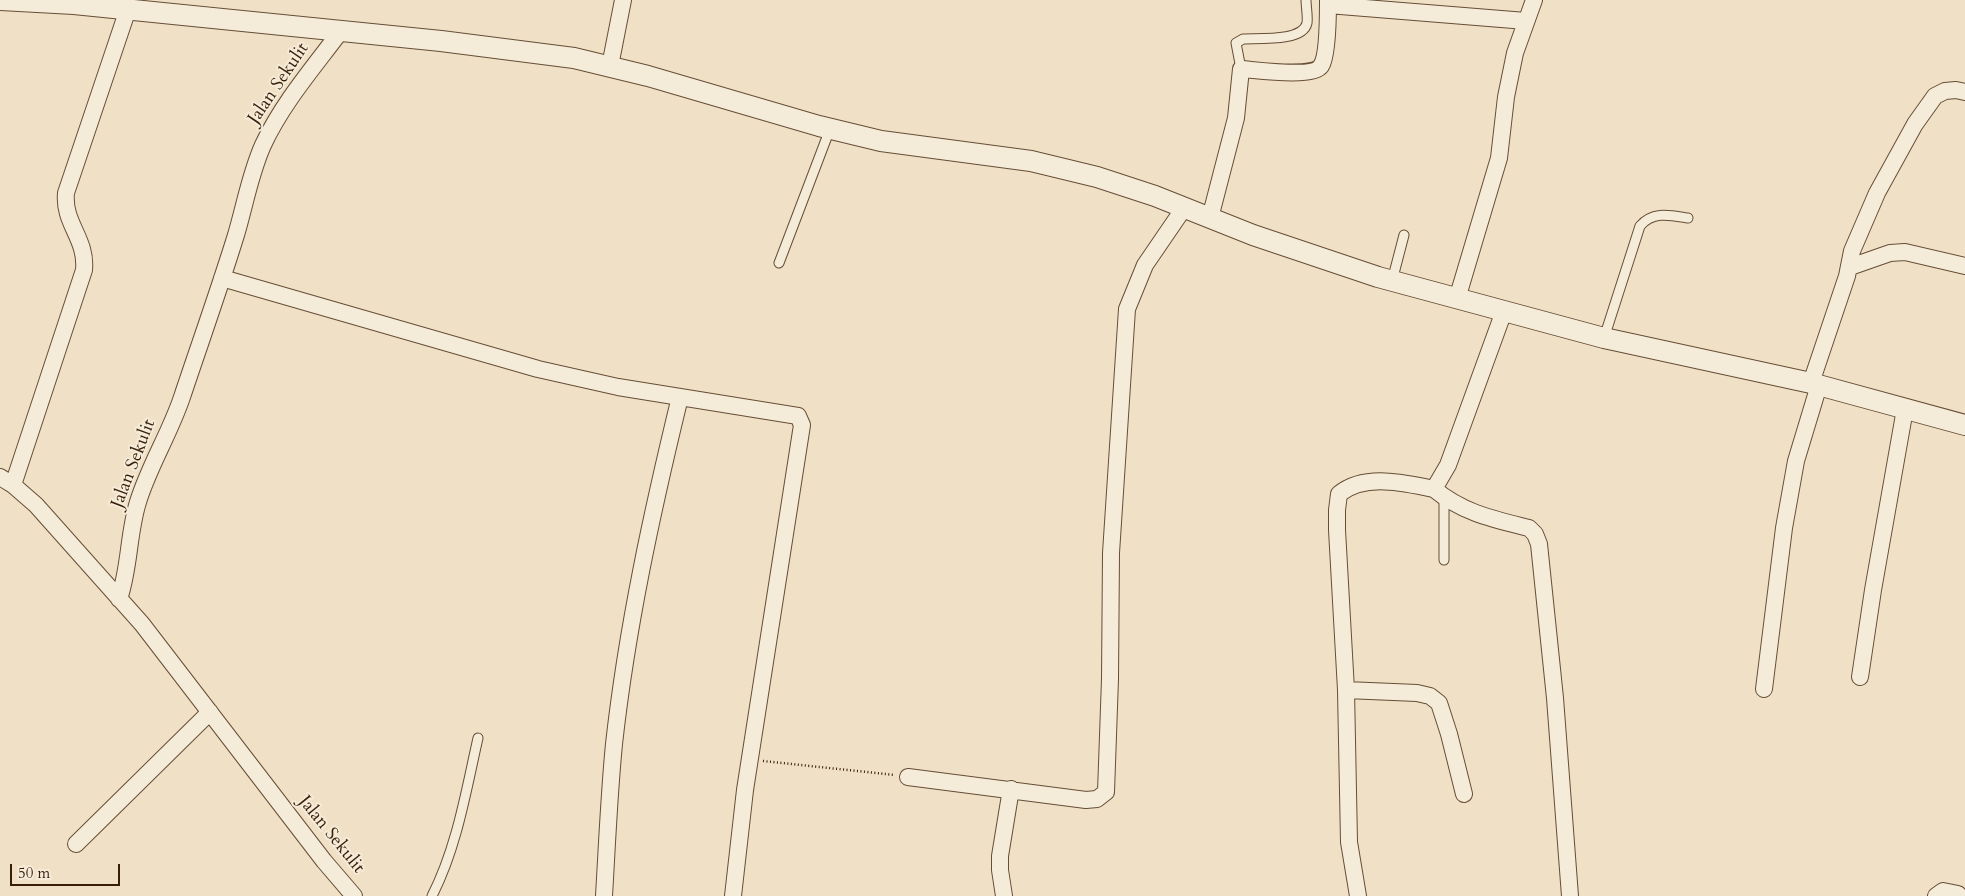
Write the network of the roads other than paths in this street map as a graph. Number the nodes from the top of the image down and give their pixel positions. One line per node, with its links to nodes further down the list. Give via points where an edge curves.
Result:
1 (0, 0): 6 (street)
2 (623, 0): 9 (street)
3 (1306, 0): 10 (lane, via 1307,24 1295,36 1243,39 1236,43)
4 (1534, 0): 7 (street)
5 (1328, 2): 7 (street); 10 (street, via 1325,54 1322,66 1317,70 1303,73)
6 (128, 9): 8 (street); 29 (street, via 66,193 68,214 83,246 84,270)
7 (1526, 21): 22 (street, via 1515,53 1498,158)
8 (340, 32): 9 (street, via 538,53); 20 (street, Jalan Sekulit, via 285,107 264,143 250,179)
9 (610, 66): 12 (street)
10 (1241, 69): 14 (street, via 1236,118)
11 (1965, 92): 19 (street, via 1945,91 1935,96 1926,108 1865,218 1852,251)
12 (830, 129): 13 (street, via 901,145 1064,168 1130,187); 17 (lane)
13 (1184, 208): 14 (street); 39 (street, via 1145,266 1127,309 1111,553 1106,792 1097,799 1086,800)
14 (1210, 218): 21 (street, via 1304,254)
15 (1688, 218): 24 (lane, via 1664,214 1646,219 1640,226)
16 (1404, 235): 21 (lane)
17 (779, 263)
18 (1965, 266): 19 (street, via 1905,252 1890,253)
19 (1850, 267): 25 (street)
20 (222, 278): 26 (street, via 529,367); 32 (street, Jalan Sekulit, via 179,404 138,501 126,580)
21 (1392, 281): 22 (street)
22 (1458, 299): 23 (street)
23 (1504, 311): 24 (street); 30 (street)
24 (1604, 338): 25 (street)
25 (1815, 384): 27 (street); 34 (street, via 1784,528)
26 (680, 397): 45 (street, via 652,510 636,595 614,745); 46 (street, via 798,416 802,425 745,790)
27 (1905, 409): 28 (street); 33 (street)
28 (1965, 425)
29 (6, 481): 32 (street, via 36,505)
30 (1439, 493): 31 (lane); 35 (street, via 1394,482 1371,481 1346,488 1339,494 1336,510); 49 (street, via 1470,512 1529,528 1539,544)
31 (1444, 560)
32 (119, 599): 36 (street, Jalan Sekulit)
33 (1860, 677)
34 (1764, 689)
35 (1346, 690): 40 (street, via 1417,693 1430,696 1439,703); 48 (street, via 1349,842)
36 (210, 712): 41 (street); 43 (street, Jalan Sekulit)
37 (478, 738): 44 (lane, via 463,809 444,873)
38 (908, 777): 39 (street)
39 (1010, 789): 47 (street, via 1000,856)
40 (1464, 794)
41 (76, 844)
42 (1958, 894): 50 (street, via 1943,891)
43 (354, 896)
44 (432, 896)
45 (604, 896)
46 (733, 896)
47 (1004, 896)
48 (1358, 896)
49 (1570, 896)
50 (1936, 896)

